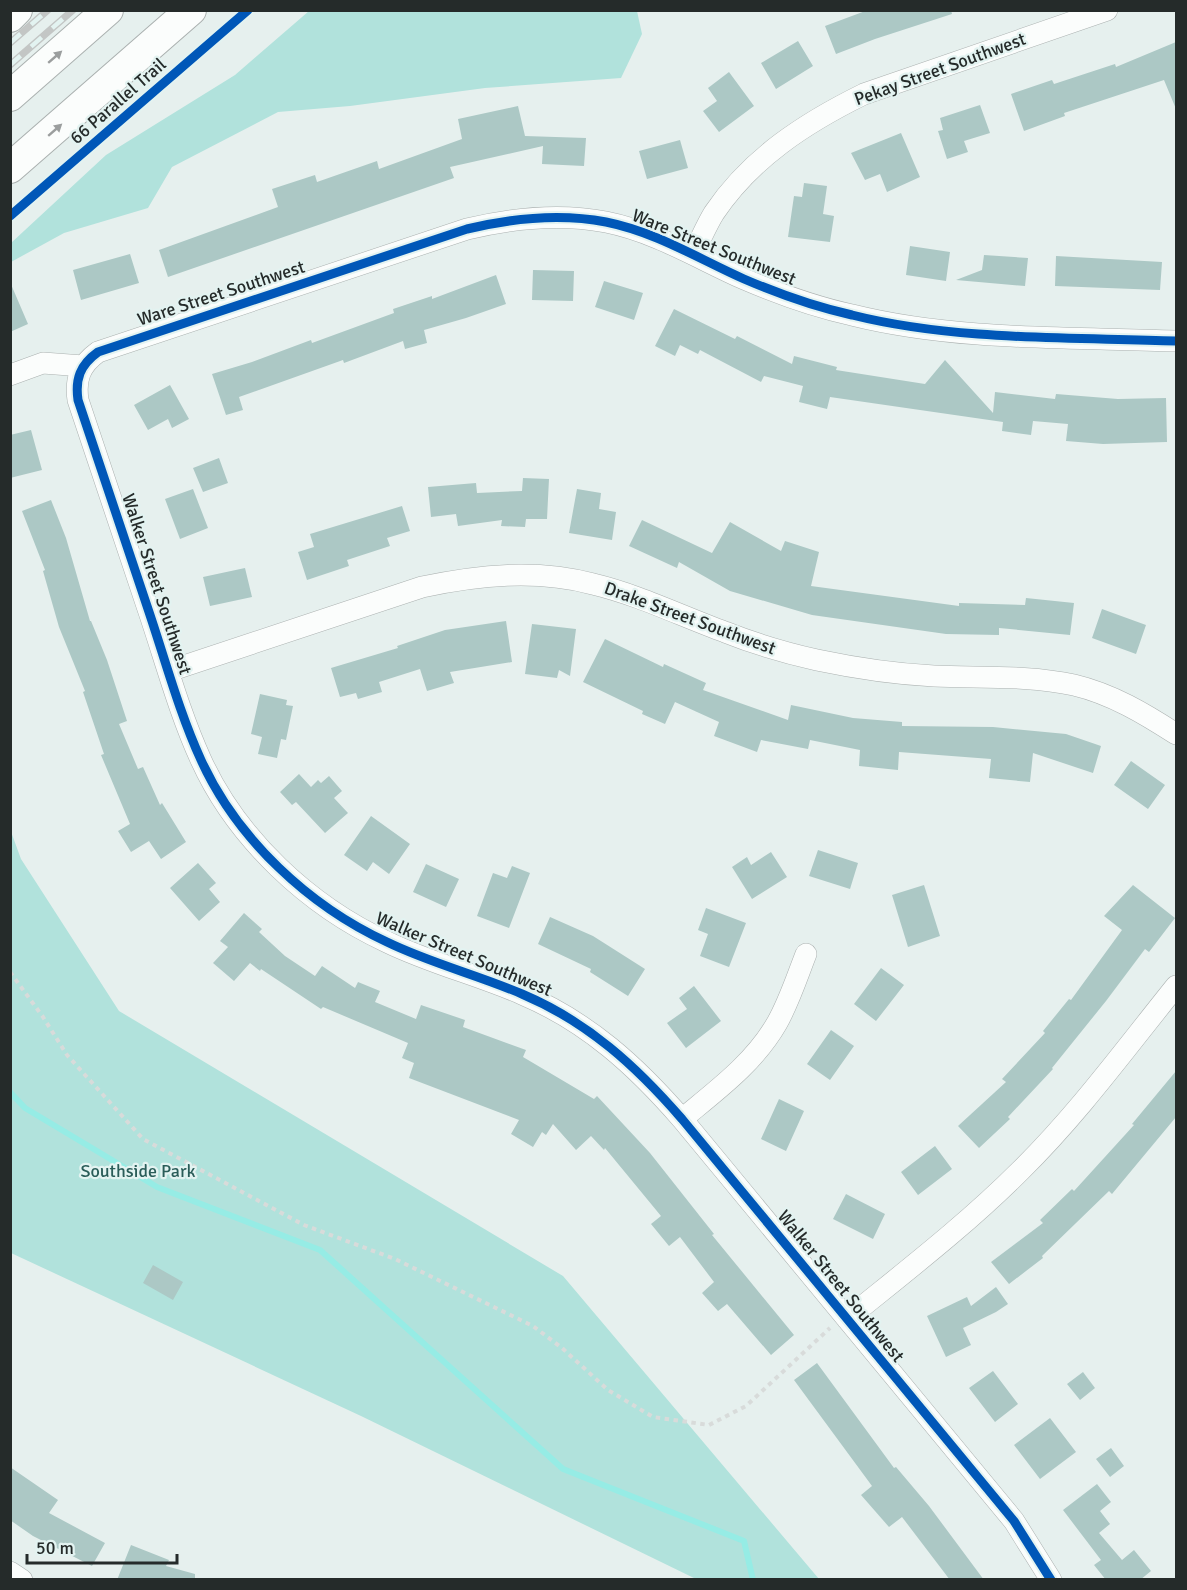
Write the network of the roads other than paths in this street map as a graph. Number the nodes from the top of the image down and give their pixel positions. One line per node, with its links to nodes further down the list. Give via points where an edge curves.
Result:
1 (18, 10): 5 (highway)
2 (108, 10): 6 (highway, one-way to 2)
3 (191, 10): 7 (highway, one-way to 3)
4 (1107, 10): 8 (street, Pekay Street Southwest, via 864,93 830,110 772,150 732,187 712,215)
5 (10, 17)
6 (10, 96)
7 (10, 168)
8 (693, 254): 9 (street, Ware Street Southwest, via 806,302 905,326 963,333); 10 (street, Ware Street Southwest, via 644,232 606,222 557,217 500,221 98,352)
9 (1176, 341)
10 (83, 366): 11 (street, via 44,363); 12 (street, Walker Street Southwest, via 76,387 78,400)
11 (10, 375)
12 (169, 671): 13 (street, Drake Street Southwest, via 422,587 507,574 547,576 591,583 634,596 727,633 818,660 930,676 1076,685 1111,697); 16 (street, Walker Street Southwest, via 202,761 224,800 277,866 311,896 388,943 520,993 573,1020 649,1081)
13 (1176, 734)
14 (807, 954): 16 (street, via 778,1022 759,1049 736,1074)
15 (1176, 986): 17 (street, via 1065,1123 1021,1170 940,1244)
16 (682, 1119): 17 (street, Walker Street Southwest)
17 (846, 1317): 20 (street, Walker Street Southwest, via 1014,1521)
18 (10, 1572): 19 (street)
19 (22, 1580)
20 (1051, 1580)

